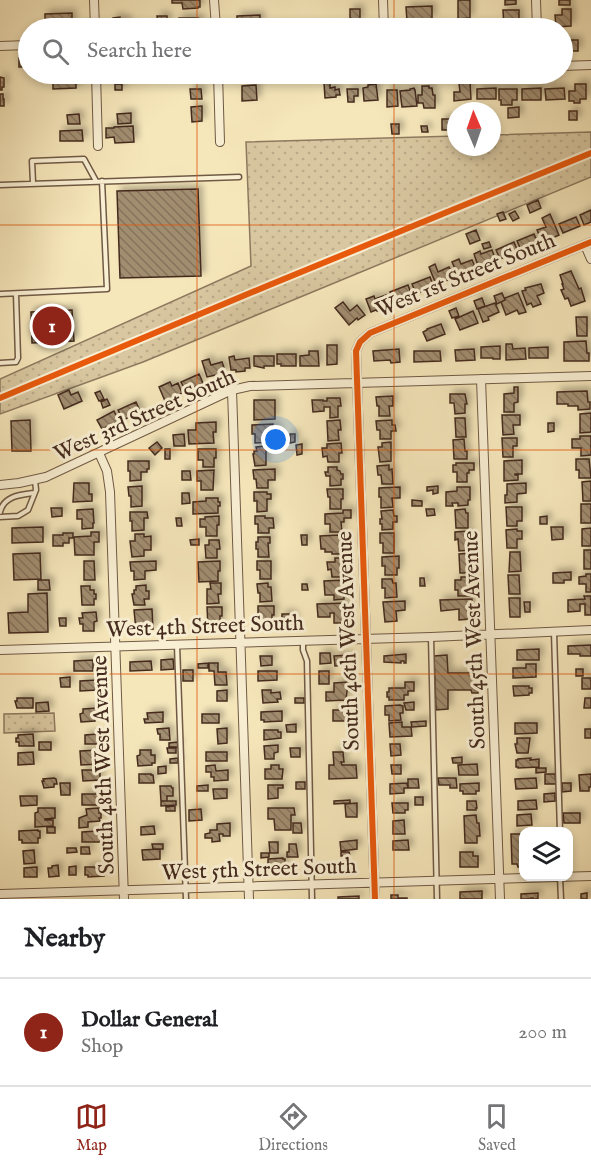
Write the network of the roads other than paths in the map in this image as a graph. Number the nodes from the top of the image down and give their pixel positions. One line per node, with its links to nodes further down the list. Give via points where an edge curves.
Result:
1 (94, 0): 5 (street)
2 (214, 0): 6 (street)
3 (383, 0): 7 (street)
4 (536, 0): 8 (street)
5 (95, 18)
6 (215, 18)
7 (384, 18)
8 (537, 18)
9 (18, 45): 10 (street)
10 (0, 46)
11 (573, 66): 12 (street)
12 (591, 66)
13 (96, 84): 16 (street)
14 (218, 84): 15 (street)
15 (220, 142)
16 (98, 146)
17 (239, 177): 19 (lane)
18 (96, 181): 19 (lane); 20 (lane); 20 (lane, via 84,159 32,161)
19 (102, 181): 25 (lane, via 107,289)
20 (33, 183): 21 (lane)
21 (0, 185)
22 (588, 244): 23 (street); 29 (street, West 1st Street South, via 370,333 356,351)
23 (591, 259)
24 (0, 294): 25 (lane)
25 (16, 294): 26 (lane, via 18,358 16,362)
26 (0, 363)
27 (591, 376): 28 (street, West 3rd Street South)
28 (481, 379): 29 (street, West 3rd Street South); 39 (street, South 45th West Avenue)
29 (357, 382): 30 (street, West 3rd Street South); 41 (street, South 46th West Avenue)
30 (232, 390): 31 (street, West 3rd Street South); 43 (street)
31 (99, 453): 32 (street, West 3rd Street South); 45 (street, South 48th West Avenue, via 110,492)
32 (35, 480): 33 (street, West 3rd Street South); 34 (lane)
33 (0, 484)
34 (35, 493): 35 (lane, via 14,496 2,505); 36 (lane, via 28,510 18,516)
35 (0, 512)
36 (0, 517)
37 (591, 630): 38 (street, West 4th Street South)
38 (554, 632): 39 (street, West 4th Street South); 47 (lane)
39 (491, 634): 40 (street, West 4th Street South); 51 (street, South 45th West Avenue)
40 (431, 637): 41 (street, West 4th Street South); 52 (lane)
41 (365, 638): 42 (street, West 4th Street South); 54 (street, South 46th West Avenue)
42 (303, 640): 43 (street, West 4th Street South); 55 (lane, via 307,661)
43 (240, 642): 44 (street, West 4th Street South); 56 (street)
44 (177, 644): 45 (street, West 4th Street South); 57 (lane)
45 (116, 646): 46 (street, West 4th Street South); 59 (street, South 48th West Avenue)
46 (0, 650)
47 (560, 827)
48 (591, 876): 49 (street, West 5th Street South)
49 (573, 877)
50 (519, 878): 51 (street, West 5th Street South)
51 (500, 879): 52 (street, West 5th Street South); 65 (street, South 45th West Avenue)
52 (437, 880): 54 (street, West 5th Street South); 64 (lane)
53 (560, 881): 66 (lane)
54 (374, 882): 55 (street, West 5th Street South); 63 (street, South 46th West Avenue)
55 (312, 885): 56 (street, West 5th Street South); 62 (lane)
56 (249, 886): 57 (street, West 5th Street South); 61 (street)
57 (186, 889): 59 (street, West 5th Street South); 60 (lane)
58 (0, 894): 59 (street, West 5th Street South)
59 (124, 895)
60 (186, 899)
61 (249, 899)
62 (312, 899)
63 (375, 899)
64 (437, 899)
65 (500, 899)
66 (561, 899)

